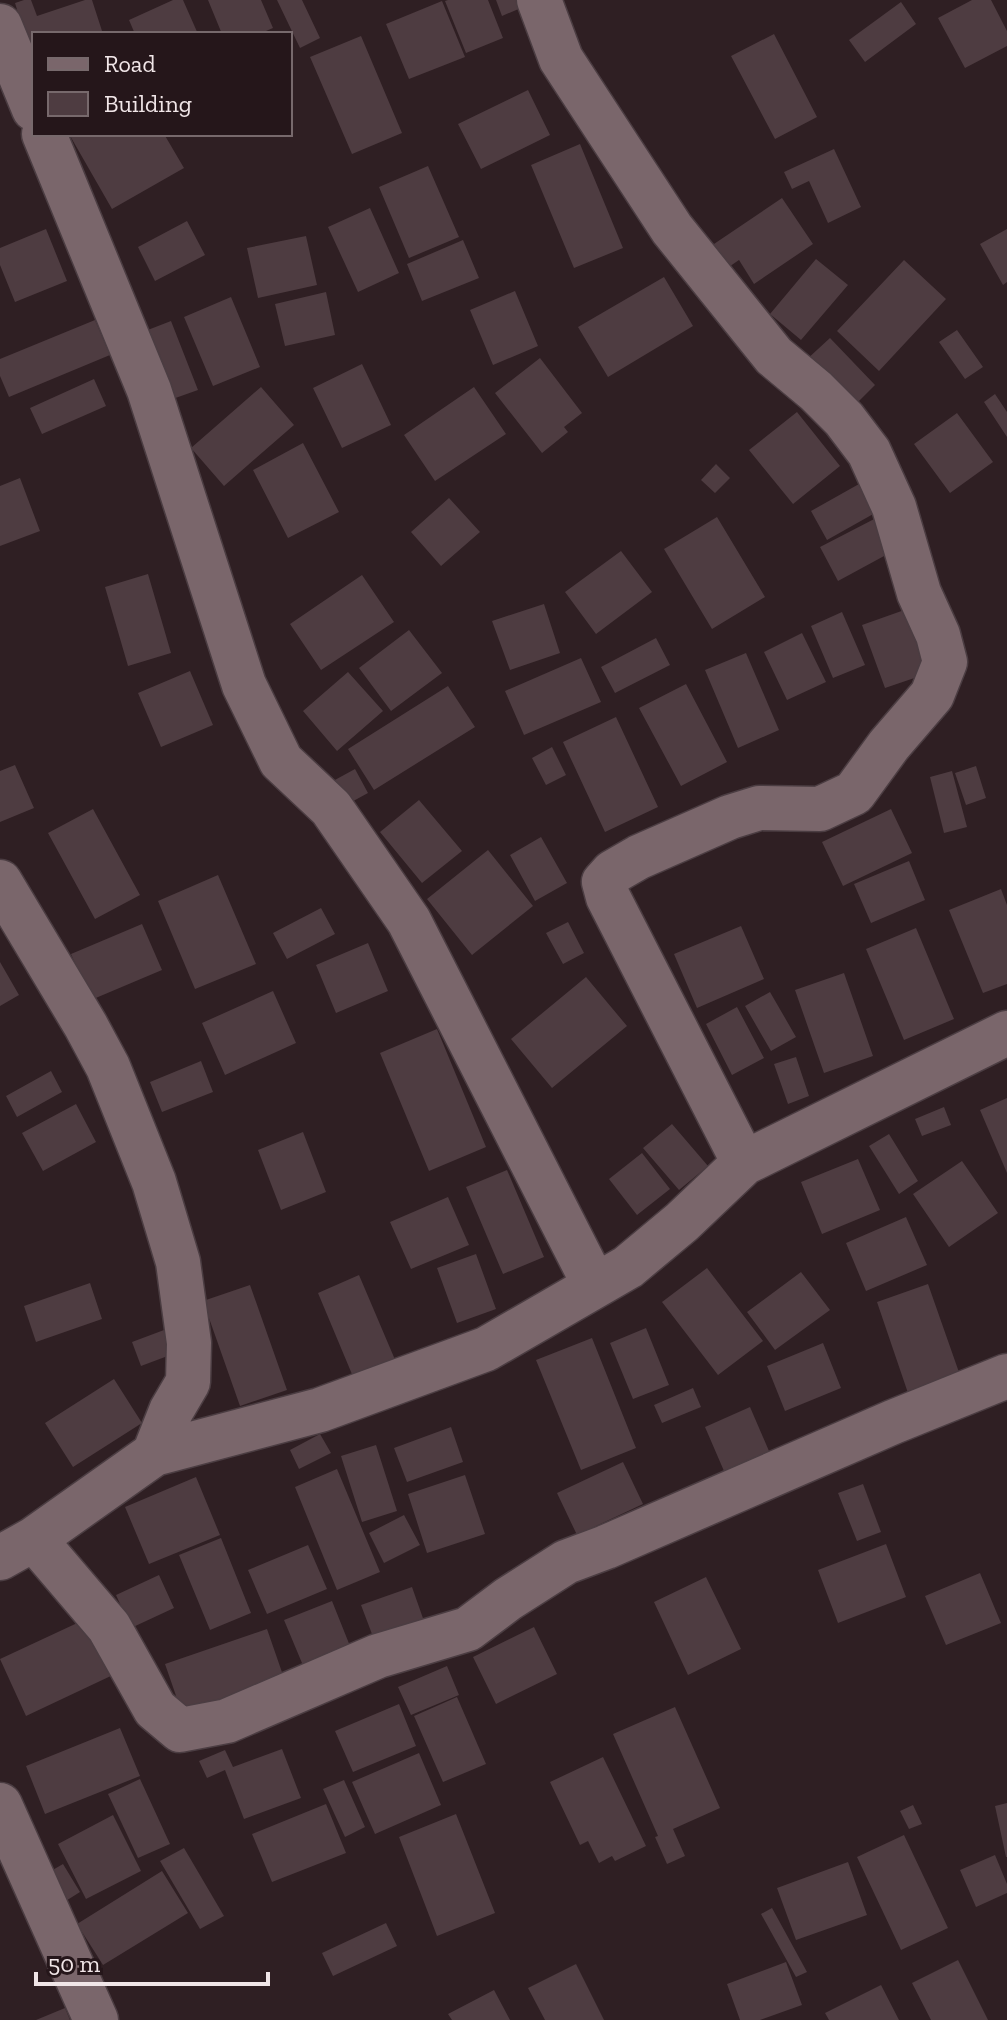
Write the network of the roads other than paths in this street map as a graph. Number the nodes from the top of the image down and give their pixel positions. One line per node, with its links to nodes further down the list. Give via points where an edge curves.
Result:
1 (539, 0): 7 (street, via 561,59 672,229 774,356 844,419 869,452 894,507 945,662 932,695 854,793 820,809 759,808 730,817 639,857 604,882)
2 (0, 26): 3 (street)
3 (32, 104)
4 (45, 136): 8 (street, via 149,390 244,685 281,761 331,808 409,921)
5 (0, 882): 10 (street, via 108,1067 154,1182 178,1262 189,1343 188,1382)
6 (1007, 1033): 7 (street)
7 (744, 1163): 8 (street, via 672,1231)
8 (595, 1286): 10 (street, via 486,1349 320,1410)
9 (1007, 1376): 11 (street, via 566,1562 468,1629 378,1656 227,1721 180,1730 155,1709 109,1627)
10 (154, 1454): 11 (street)
11 (17, 1549)
12 (0, 1805): 13 (street)
13 (96, 2020)

